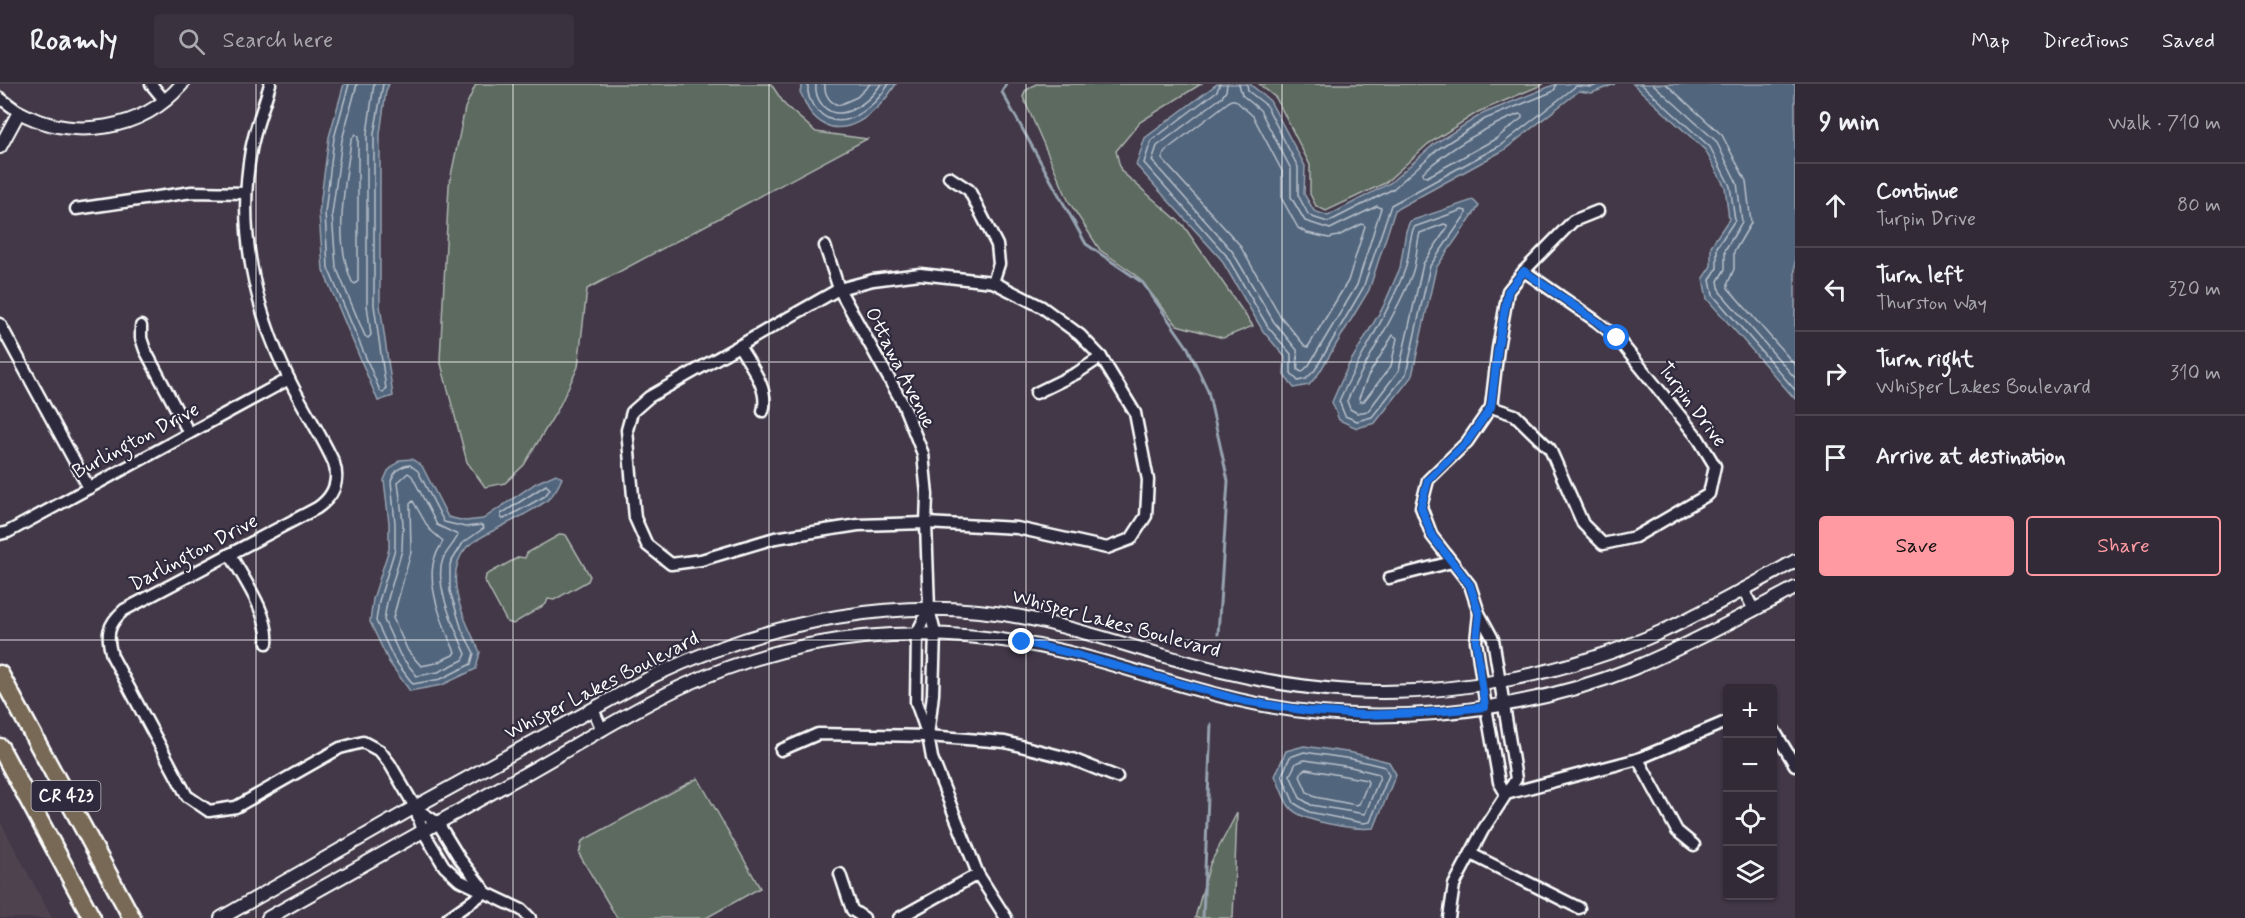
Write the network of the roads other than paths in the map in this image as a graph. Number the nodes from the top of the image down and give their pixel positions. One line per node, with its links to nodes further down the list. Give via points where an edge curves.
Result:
1 (151, 84): 5 (street)
2 (182, 84): 5 (street)
3 (270, 84): 9 (street, Darlington Drive, via 251,148)
4 (0, 98): 6 (street)
5 (165, 101): 6 (street, via 129,120 97,128 55,126)
6 (19, 112): 7 (street)
7 (0, 147)
8 (949, 177): 14 (street, via 969,190 997,245 999,264)
9 (246, 193): 10 (street, via 192,192); 20 (street, Darlington Drive, via 254,287)
10 (76, 209)
11 (1599, 212): 13 (street, via 1573,221)
12 (825, 246): 15 (street, Ottawa Avenue)
13 (1524, 271): 22 (street, via 1508,291); 22 (street, Turpin Drive, via 1617,338 1704,447 1715,466 1709,494 1635,537 1603,544 1583,525 1550,449 1515,415)
14 (993, 282): 15 (street, via 920,274); 19 (street, via 1042,307 1080,335)
15 (839, 289): 18 (street); 26 (street, Ottawa Avenue, via 903,404 923,454)
16 (0, 324): 25 (street)
17 (141, 326): 24 (street, via 145,350)
18 (739, 346): 23 (street, via 763,389); 26 (street, via 649,397 632,412 627,430 635,518 647,545 671,564 701,560 787,536 858,525)
19 (1101, 357): 21 (street); 26 (street, via 1135,413 1148,480 1146,516 1131,539 1107,548 1017,528)
20 (289, 380): 24 (street, Burlington Drive); 28 (street, Darlington Drive, via 334,463 335,486 317,508)
21 (1036, 393)
22 (1491, 407): 30 (street, via 1467,442 1428,480 1421,507 1432,536)
23 (763, 411)
24 (189, 433): 25 (street, Burlington Drive)
25 (88, 488): 27 (street, Burlington Drive)
26 (926, 523): 34 (street, Ottawa Avenue)
27 (0, 534)
28 (230, 554): 39 (street, via 264,621); 56 (street, Darlington Drive, via 124,610 113,620 107,638 112,656 188,796 208,812 236,807 340,748 363,742 380,750)
29 (1795, 561): 33 (street, Whisper Lakes Boulevard)
30 (1452, 562): 31 (street); 36 (street, via 1470,585)
31 (1389, 578)
32 (1795, 588): 35 (street, Whisper Lakes Boulevard)
33 (1743, 589): 35 (street); 41 (street, Whisper Lakes Boulevard, via 1664,631 1614,651)
34 (929, 609): 37 (street, Ottawa Avenue); 38 (street, Ottawa Avenue); 42 (street, Whisper Lakes Boulevard, via 1030,619 1221,671 1284,683 1350,691); 45 (street, Whisper Lakes Boulevard, via 861,613 734,642 655,675)
35 (1754, 610): 43 (street, Whisper Lakes Boulevard, via 1631,669)
36 (1479, 614): 41 (street, via 1493,639); 42 (street, via 1476,641)
37 (917, 633): 38 (street, Whisper Lakes Boulevard); 47 (street, Whisper Lakes Boulevard, via 828,641 754,658 678,688); 49 (street, Ottawa Avenue, via 916,702)
38 (935, 633): 44 (street, Whisper Lakes Boulevard, via 1022,642 1244,701 1308,711 1364,715); 49 (street, Ottawa Avenue)
39 (267, 643)
40 (0, 674): 66 (highway, CR 423)
41 (1501, 680): 42 (street, Whisper Lakes Boulevard); 43 (street)
42 (1482, 683): 44 (street)
43 (1504, 704): 44 (street, Whisper Lakes Boulevard); 55 (street, via 1516,779)
44 (1485, 707): 55 (street, via 1499,782)
45 (593, 709): 47 (street); 56 (street, Whisper Lakes Boulevard)
46 (1723, 723): 52 (street)
47 (602, 730): 57 (street, Whisper Lakes Boulevard)
48 (1777, 734): 53 (street)
49 (928, 736): 51 (street, via 818,734); 54 (street, via 1005,742 1072,759); 61 (street, Ottawa Avenue, via 932,758)
50 (0, 747): 65 (highway, CR 423)
51 (781, 750)
52 (1638, 759): 55 (street); 59 (street, via 1677,831)
53 (1795, 765)
54 (1117, 777)
55 (1506, 794): 60 (street)
56 (415, 807): 57 (street); 58 (street); 67 (street, Whisper Lakes Boulevard)
57 (438, 823): 58 (street, Whisper Lakes Boulevard); 63 (street)
58 (423, 831): 63 (street, via 444,866 459,880); 68 (street, Whisper Lakes Boulevard)
59 (1694, 845)
60 (1471, 854): 64 (street); 74 (street, via 1454,885)
61 (978, 873): 72 (street); 73 (street, Ottawa Avenue)
62 (840, 874): 71 (street, via 852,910)
63 (486, 892): 69 (street); 70 (street)
64 (1579, 908)
65 (92, 918)
66 (132, 918)
67 (221, 918)
68 (268, 918)
69 (448, 918)
70 (530, 918)
71 (864, 918)
72 (898, 918)
73 (1006, 918)
74 (1449, 918)

